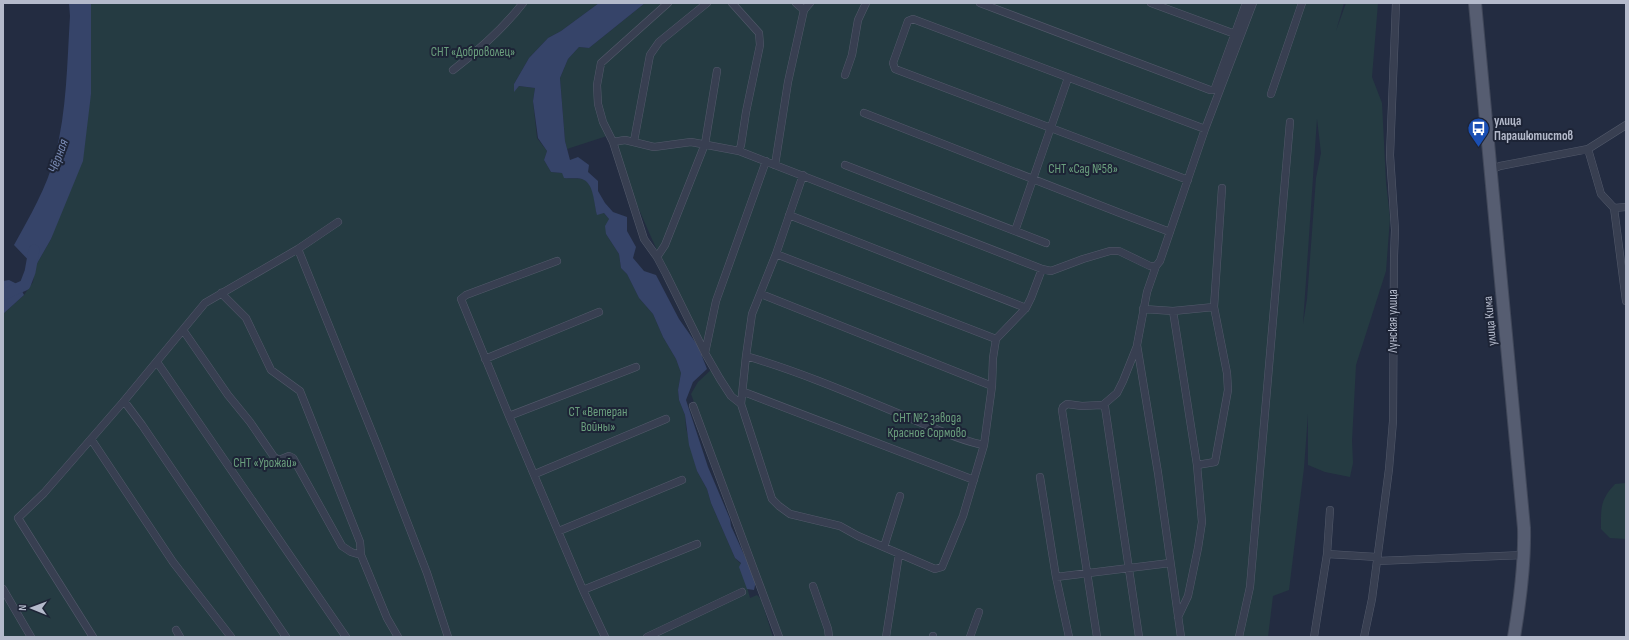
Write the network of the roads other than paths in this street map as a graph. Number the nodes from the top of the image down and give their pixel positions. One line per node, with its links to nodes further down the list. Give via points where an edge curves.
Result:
1 (523, 3): 17 (street, via 483,47)
2 (668, 3): 28 (street, via 601,63 597,84 598,104)
3 (707, 3): 27 (street, via 659,42 650,55)
4 (732, 3): 31 (street, via 758,33 760,45)
5 (796, 3): 15 (street)
6 (810, 3): 15 (street)
7 (866, 3): 19 (street, via 858,20 852,55)
8 (980, 3): 16 (street, via 1210,90 1215,88)
9 (1151, 3): 16 (street)
10 (1246, 3): 16 (street)
11 (1253, 3): 26 (street)
12 (1302, 3): 21 (street)
13 (1396, 3): 93 (street, Лунская улица, via 1390,155 1395,230 1393,421)
14 (1475, 3): 35 (main road, улица Кима)
15 (804, 10): 33 (street, via 788,82)
16 (1234, 34)
17 (453, 70)
18 (717, 72): 29 (street)
19 (844, 74)
20 (1068, 78): 25 (street); 25 (street, via 913,19 908,21 893,63 895,69); 26 (street)
21 (1271, 94)
22 (864, 113): 37 (street)
23 (1290, 122): 123 (street, via 1250,587)
24 (1626, 125): 30 (street)
25 (1050, 128): 37 (street); 38 (street)
26 (1205, 129): 38 (street)
27 (634, 141): 28 (street); 29 (street, via 654,147 691,142)
28 (613, 142): 49 (street, via 644,239)
29 (705, 144): 31 (street); 49 (street, via 665,245)
30 (1588, 149): 35 (street); 41 (street, via 1601,194)
31 (739, 151): 32 (street)
32 (766, 160): 33 (street); 64 (street, via 716,301)
33 (775, 165): 36 (street)
34 (845, 165): 44 (street)
35 (1490, 170): 92 (main road, улица Кима, via 1524,528)
36 (802, 175): 42 (street); 52 (street)
37 (1032, 179): 44 (street); 45 (street)
38 (1188, 180): 45 (street)
39 (1222, 188): 56 (street)
40 (1626, 207): 41 (street)
41 (1614, 208): 55 (street)
42 (789, 215): 48 (street); 57 (street)
43 (338, 222): 47 (street)
44 (1015, 231): 46 (street)
45 (1170, 232): 51 (street)
46 (1046, 243)
47 (298, 249): 53 (street); 112 (street, via 422,559)
48 (776, 254): 54 (street); 62 (street)
49 (657, 257): 64 (street)
50 (557, 261): 66 (street, via 461,299)
51 (1156, 266): 52 (street, via 1150,266 1119,251 1110,251 1051,271); 58 (street)
52 (1042, 269): 57 (street)
53 (221, 293): 61 (street, via 205,302); 91 (street, via 246,318 271,370 300,391 360,542)
54 (761, 294): 65 (street, via 752,314); 69 (street)
55 (1626, 301)
56 (1214, 307): 59 (street); 79 (street, via 1228,390 1215,462)
57 (1026, 308): 62 (street)
58 (1143, 309): 59 (street); 63 (street)
59 (1173, 311): 79 (street)
60 (599, 312): 66 (street)
61 (183, 330): 67 (street); 91 (street, via 274,457 279,460 289,456 293,458 342,546)
62 (996, 339): 69 (street)
63 (1137, 345): 73 (street, via 1117,393); 94 (street)
64 (705, 353): 72 (street, via 731,396)
65 (746, 356): 70 (street); 78 (street, via 786,368)
66 (485, 359): 75 (street)
67 (157, 362): 71 (street); 110 (street)
68 (636, 367): 75 (street)
69 (992, 386): 78 (street)
70 (744, 392): 72 (street); 83 (street)
71 (124, 402): 77 (street); 109 (street)
72 (742, 404): 88 (street, via 772,499 790,514 840,526)
73 (1103, 405): 95 (street); 96 (street, via 1089,407 1067,404 1063,407)
74 (693, 406): 115 (street)
75 (509, 416): 80 (street)
76 (666, 419): 80 (street)
77 (91, 439): 106 (street, via 44,493 18,518); 108 (street, via 173,562)
78 (984, 445): 83 (street)
79 (1197, 465): 103 (street, via 1202,522 1188,596)
80 (535, 474): 86 (street)
81 (1040, 477): 97 (street)
82 (682, 480): 86 (street)
83 (974, 480): 89 (street, via 963,516 942,567 935,570)
84 (900, 496): 88 (street)
85 (1330, 510): 90 (street)
86 (559, 531): 100 (street)
87 (697, 544): 100 (street)
88 (884, 547): 89 (street)
89 (899, 554): 117 (street)
90 (1327, 554): 93 (street); 124 (street)
91 (361, 555): 111 (street, via 387,618)
92 (1524, 555): 93 (street); 126 (main road, улица Кима)
93 (1377, 559): 125 (street, Лунская улица)
94 (1170, 563): 95 (street); 103 (street)
95 (1129, 569): 96 (street); 121 (street)
96 (1087, 574): 97 (street); 120 (street)
97 (1056, 577): 119 (street)
98 (813, 586): 116 (street)
99 (3, 589): 105 (street)
100 (583, 590): 113 (street)
101 (742, 592): 114 (street)
102 (979, 612): 118 (street)
103 (1178, 617): 122 (street)
104 (176, 630): 107 (street)
105 (31, 637)
106 (93, 637)
107 (180, 637)
108 (231, 637)
109 (286, 637)
110 (346, 637)
111 (398, 637)
112 (448, 637)
113 (605, 637)
114 (647, 637)
115 (780, 637)
116 (829, 637)
117 (886, 637)
118 (970, 637)
119 (1069, 637)
120 (1097, 637)
121 (1139, 637)
122 (1181, 637)
123 (1239, 637)
124 (1314, 637)
125 (1364, 637)
126 (1514, 637)

